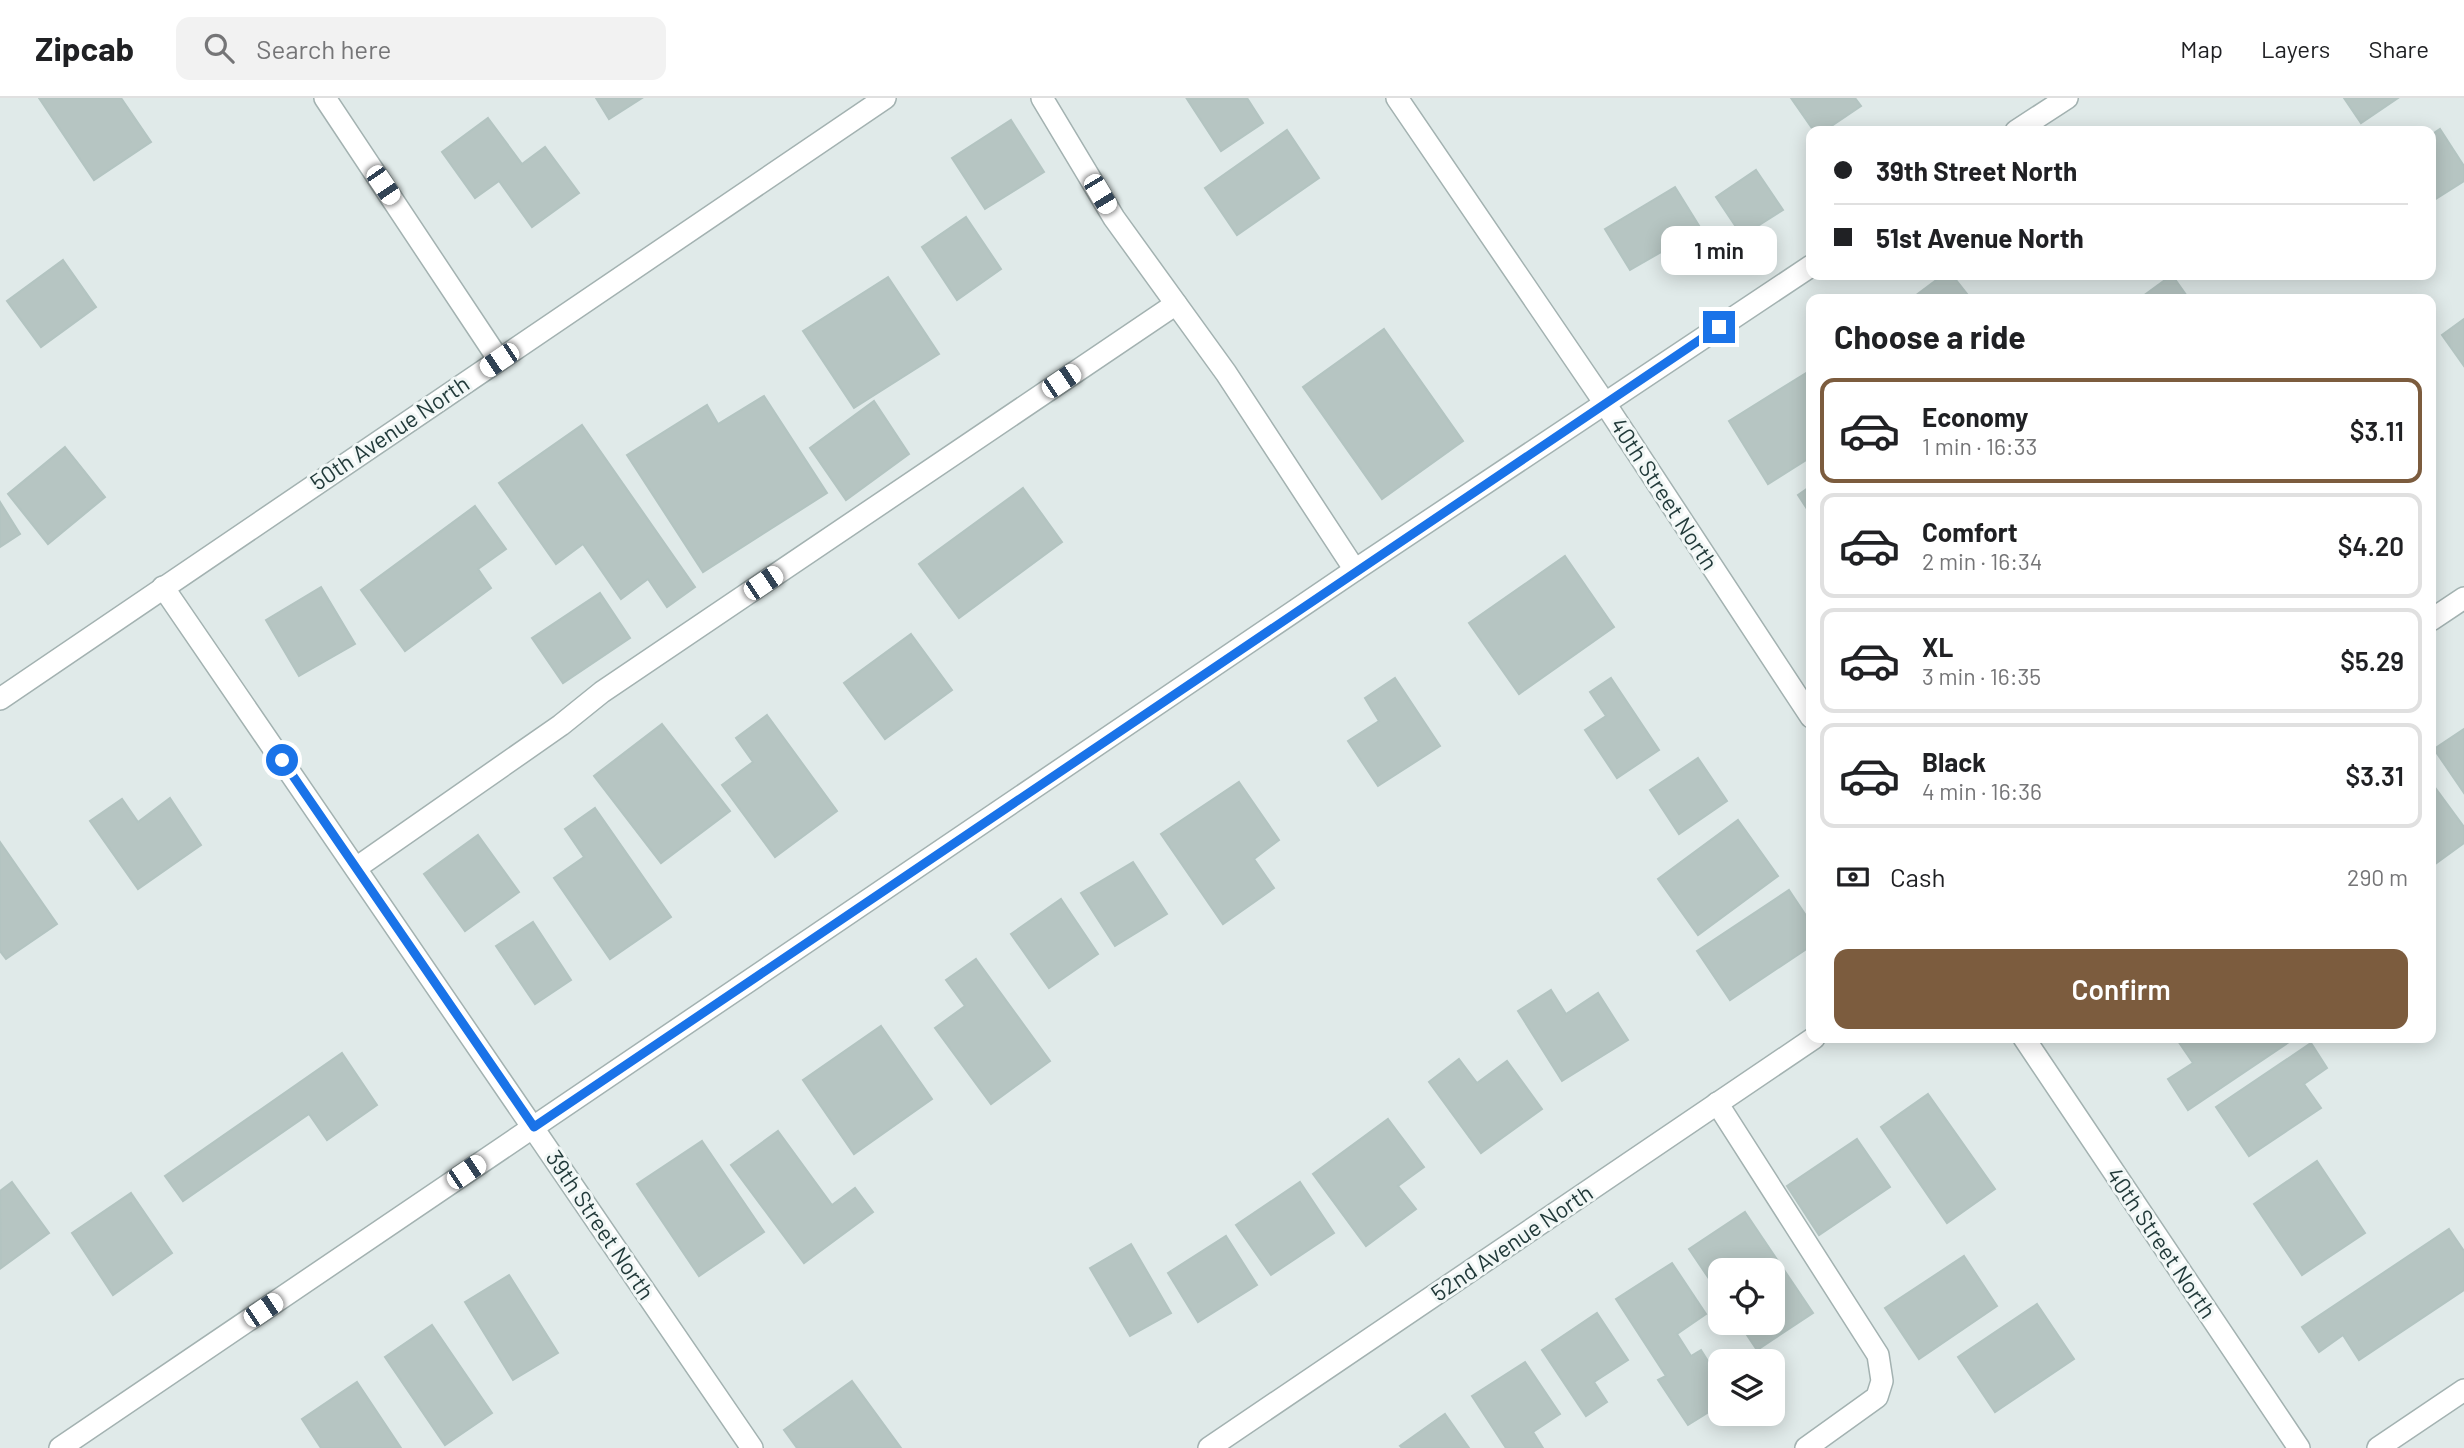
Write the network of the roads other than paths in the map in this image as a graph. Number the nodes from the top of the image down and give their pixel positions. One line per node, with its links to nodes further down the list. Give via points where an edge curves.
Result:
1 (325, 98): 9 (street)
2 (885, 98): 9 (street, 50th Avenue North)
3 (1042, 98): 8 (street, via 1114,218)
4 (1397, 98): 10 (street, 40th Street North)
5 (2067, 98): 6 (street)
6 (2024, 126)
7 (1806, 269): 10 (street)
8 (1176, 304): 11 (street); 17 (street, via 602,692)
9 (499, 360): 12 (street, 50th Avenue North)
10 (1604, 402): 11 (street); 16 (street, 40th Street North)
11 (1355, 570): 21 (street)
12 (163, 587): 15 (street, 50th Avenue North); 17 (street, 39th Street North)
13 (2464, 598): 14 (street)
14 (2436, 617)
15 (0, 699)
16 (1806, 709)
17 (356, 869): 21 (street, 39th Street North)
18 (1807, 1043): 20 (street, 52nd Avenue North)
19 (2027, 1043): 27 (street, 40th Street North)
20 (1717, 1103): 25 (street, 52nd Avenue North); 26 (street, via 1878,1355 1882,1381 1877,1397)
21 (534, 1127): 23 (street); 24 (street, 39th Street North)
22 (2464, 1390): 28 (street)
23 (60, 1448)
24 (752, 1448)
25 (1209, 1448)
26 (1806, 1448)
27 (2299, 1448)
28 (2378, 1448)

